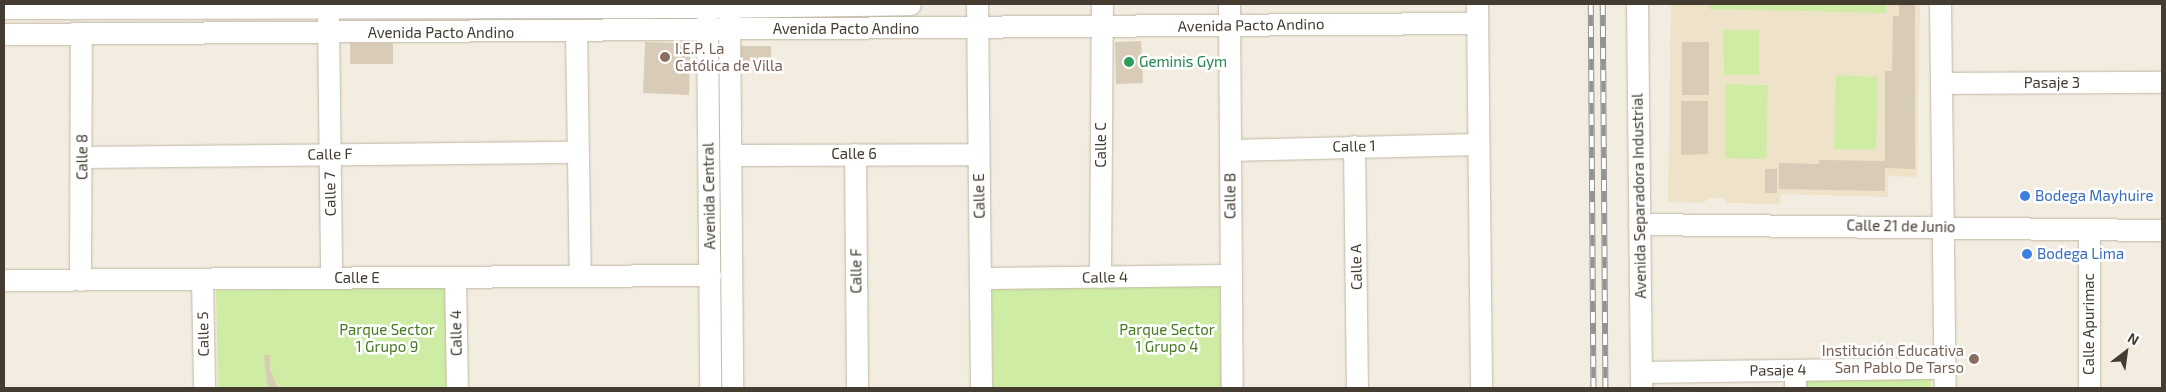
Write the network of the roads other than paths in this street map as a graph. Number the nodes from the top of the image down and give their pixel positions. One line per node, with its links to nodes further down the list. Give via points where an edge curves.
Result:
1 (910, 4): 9 (street, Avenida Pacto Andino)
2 (977, 4): 15 (street, Calle E)
3 (1229, 4): 14 (street, Calle B)
4 (1637, 4): 32 (street, Avenida Separadora Industrial)
5 (1940, 4): 22 (street)
6 (210, 5): 10 (street, Avenida Pacto Andino); 13 (street, Avenida Pacto Andino)
7 (461, 5): 8 (street, Avenida Pacto Andino); 13 (street, Avenida Pacto Andino)
8 (707, 5): 9 (street, Avenida Pacto Andino); 16 (street, Avenida Central)
9 (729, 5): 17 (street, Avenida Central)
10 (4, 8)
11 (1477, 13): 14 (street, Avenida Pacto Andino); 23 (street)
12 (1102, 15): 14 (street, Avenida Pacto Andino); 15 (street, Avenida Pacto Andino); 40 (street, Calle C)
13 (328, 16): 18 (street, Avenida Pacto Andino); 20 (street, Avenida Pacto Andino); 27 (street, Calle 7)
14 (1229, 26): 25 (street, Calle B)
15 (977, 28): 17 (street, Avenida Pacto Andino); 29 (street, Calle E)
16 (707, 30): 17 (street, Avenida Pacto Andino); 18 (street, Avenida Pacto Andino); 36 (street, Avenida Central)
17 (730, 30): 30 (street, Avenida Central)
18 (576, 32): 26 (street)
19 (4, 34): 20 (street, Avenida Pacto Andino)
20 (81, 34): 31 (street, Calle 8)
21 (2162, 82): 22 (street, Pasaje 3)
22 (1941, 83): 33 (street)
23 (1478, 144): 24 (street, Calle 1); 57 (street)
24 (1354, 146): 25 (street, Calle 1); 56 (street, Calle A)
25 (1230, 150): 37 (street, Calle B)
26 (578, 152): 27 (street, Calle F); 38 (street)
27 (330, 154): 31 (street, Calle F); 41 (street, Calle 7)
28 (855, 154): 29 (street, Calle 6); 30 (street, Calle 6); 53 (street, Calle F)
29 (978, 154): 42 (street, Calle E)
30 (730, 155): 52 (street, Avenida Central)
31 (82, 157): 45 (street, Calle 8)
32 (1639, 224): 33 (street, Calle 21 de Junio); 48 (street, Avenida Separadora Industrial)
33 (1943, 227): 34 (street, Calle 21 de Junio); 46 (street)
34 (2089, 229): 35 (street, Calle 21 de Junio); 58 (street, Calle Apurimac)
35 (2162, 230)
36 (710, 275): 38 (street, Calle E); 51 (street, Avenida Central)
37 (1231, 275): 40 (street, Calle 4); 55 (street, Calle B)
38 (580, 276): 39 (street, Calle E)
39 (455, 277): 41 (street, Calle E); 50 (street, Calle 4)
40 (1100, 277): 42 (street, Calle 4)
41 (331, 278): 43 (street, Calle E)
42 (980, 278): 54 (street, Calle E)
43 (202, 279): 45 (street, Calle E); 49 (street, Calle 5)
44 (4, 280): 45 (street, Calle E)
45 (80, 280)
46 (1944, 378): 47 (street, Pasaje 4)
47 (1795, 379): 48 (street, Pasaje 4)
48 (1641, 380)
49 (204, 388)
50 (457, 388)
51 (710, 388)
52 (732, 388)
53 (857, 388)
54 (981, 388)
55 (1232, 388)
56 (1357, 388)
57 (1480, 388)
58 (2089, 388)

